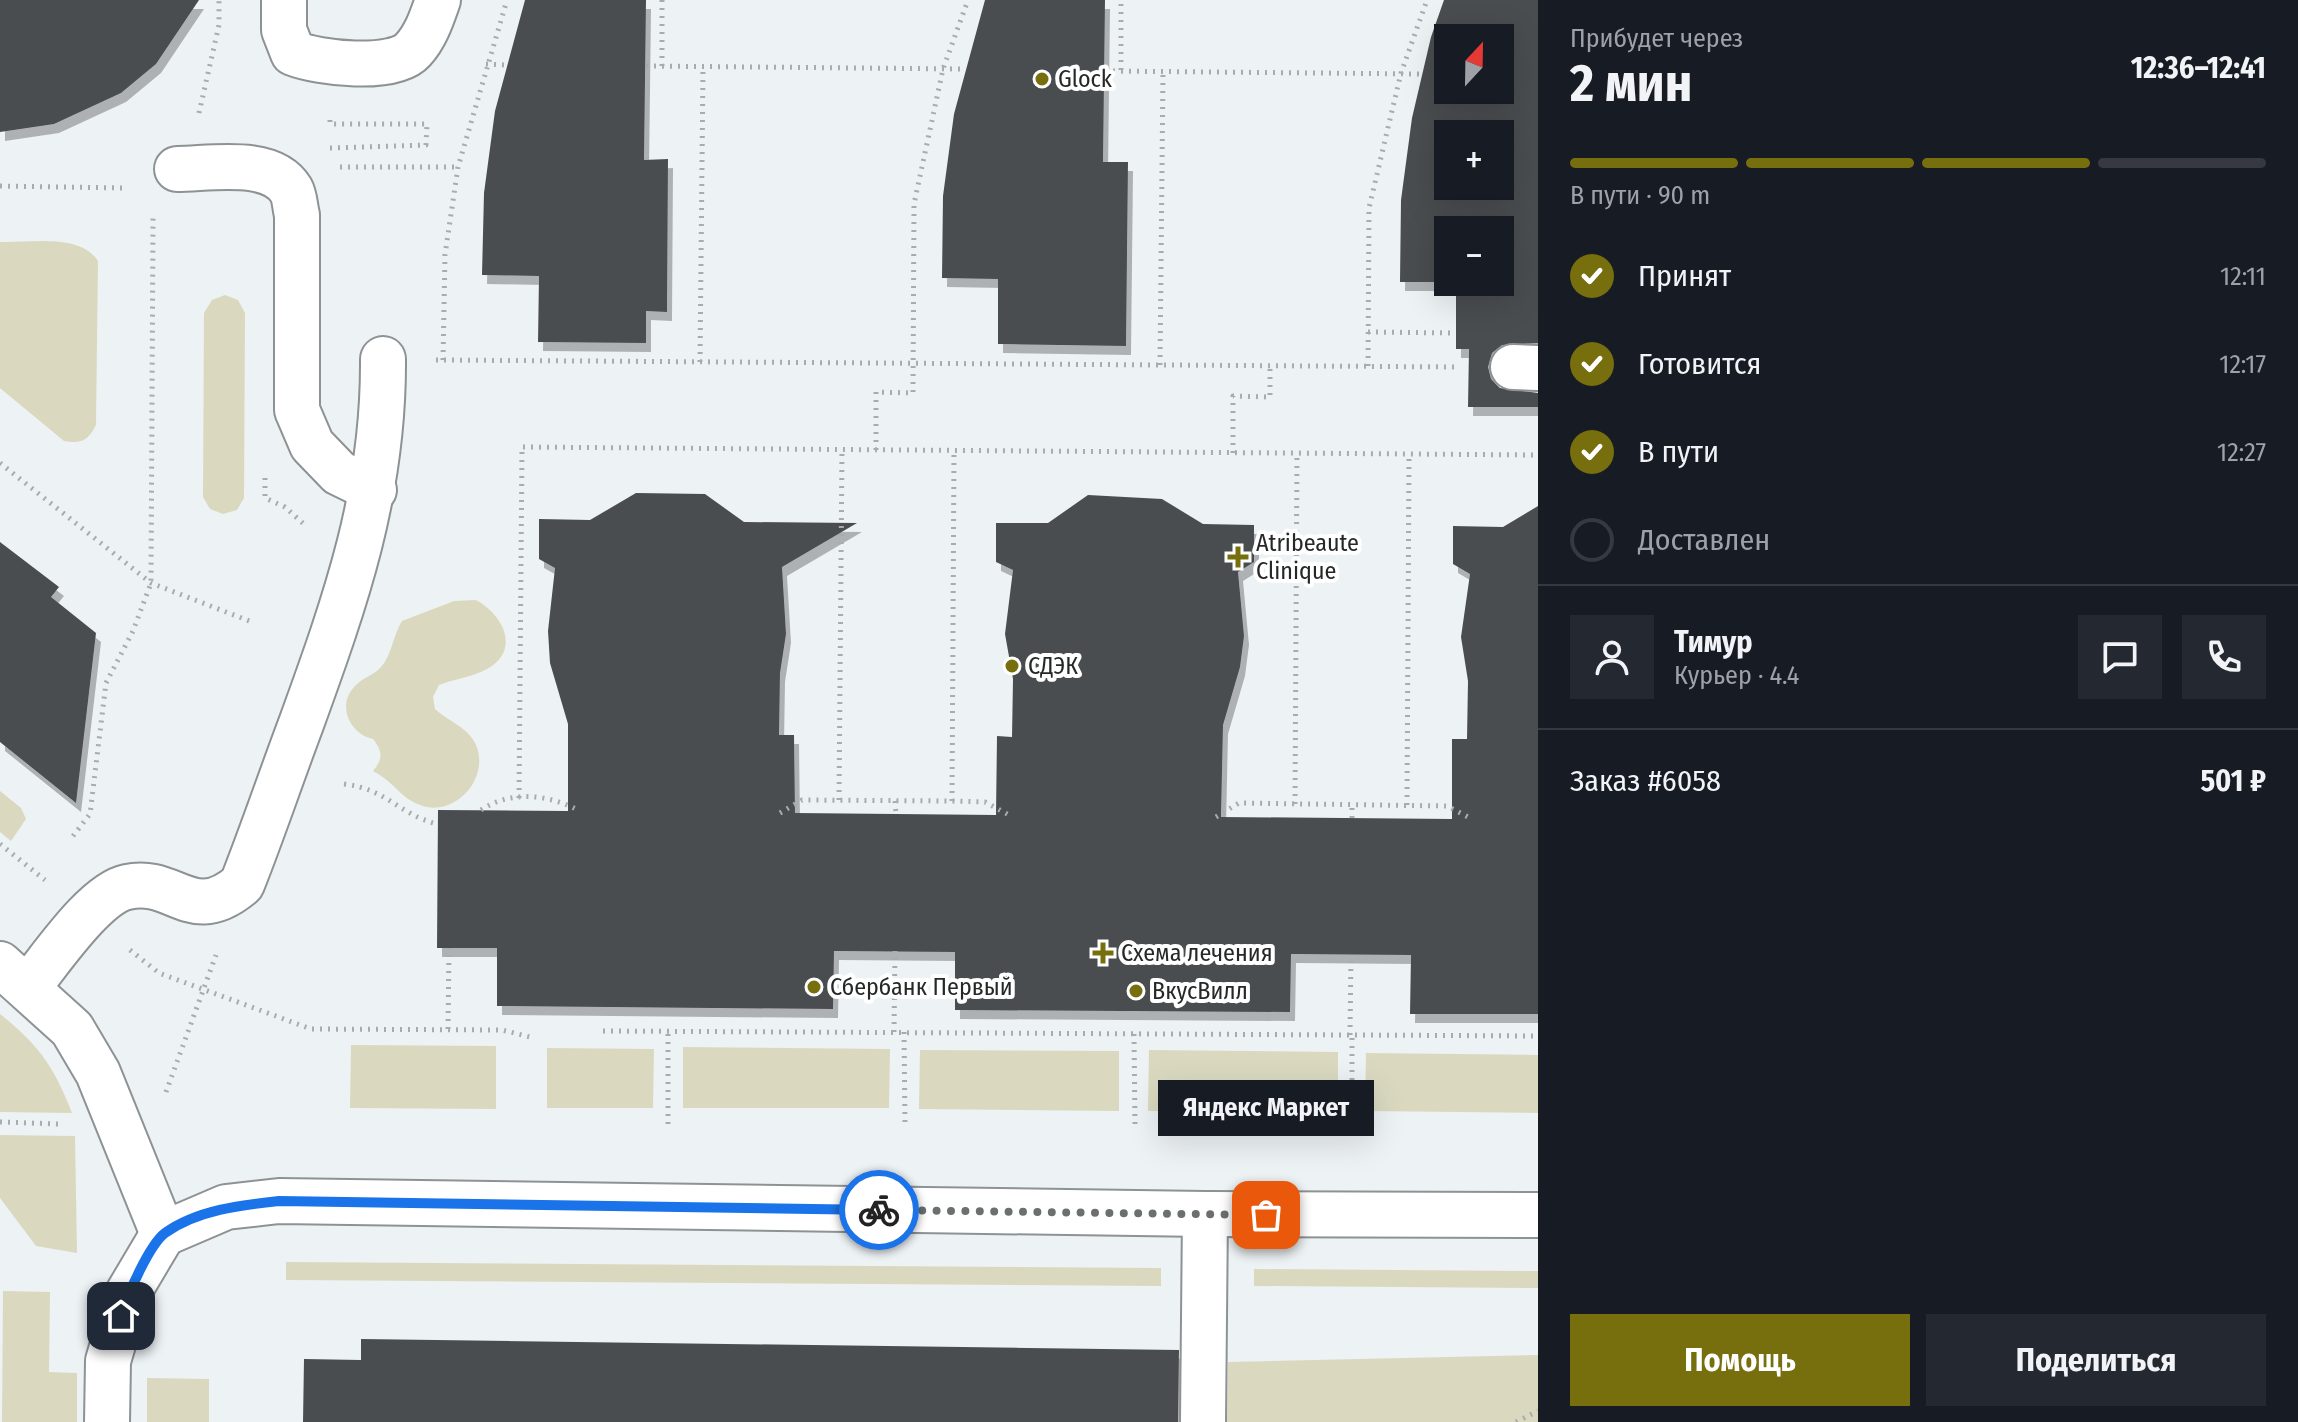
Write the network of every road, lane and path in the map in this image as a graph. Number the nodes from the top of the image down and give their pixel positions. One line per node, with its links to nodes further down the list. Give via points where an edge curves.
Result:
1 (284, 0): 2 (street, via 284,30 293,53 315,61 387,62 412,52)
2 (438, 0)
3 (507, 0): 8 (path)
4 (662, 0): 11 (path)
5 (968, 0): 13 (path)
6 (1121, 0): 15 (path)
7 (1427, 0): 18 (path)
8 (486, 64): 9 (path); 23 (path)
9 (506, 65)
10 (646, 66): 11 (path)
11 (662, 66): 12 (path)
12 (703, 67): 13 (path); 30 (path)
13 (943, 69): 14 (path); 31 (path, via 914,204)
14 (965, 69)
15 (1121, 70): 16 (path); 17 (path)
16 (1105, 71)
17 (1163, 71): 18 (path); 32 (path)
18 (1401, 73): 19 (path); 26 (path, via 1369,208)
19 (1422, 74)
20 (330, 102): 21 (path, via 330,124 427,124 426,145 330,145)
21 (330, 156)
22 (329, 167): 23 (path)
23 (458, 167): 29 (path, via 445,255)
24 (177, 169): 45 (street, via 251,169 274,174 292,191 297,215 297,410 312,445 339,473)
25 (153, 205): 47 (path)
26 (1368, 332): 27 (path); 34 (path)
27 (1456, 333)
28 (383, 359): 29 (path); 45 (street)
29 (443, 360): 30 (path)
30 (700, 362): 31 (path)
31 (913, 363): 32 (path); 37 (path, via 913,393 876,392)
32 (1160, 365): 33 (path)
33 (1270, 366): 34 (path); 39 (path, via 1270,397 1233,396)
34 (1368, 366): 35 (path)
35 (1525, 368)
36 (842, 449): 37 (path); 50 (path, via 522,447); 51 (path)
37 (876, 450): 38 (path)
38 (954, 451): 39 (path); 53 (path)
39 (1233, 453): 40 (path)
40 (1297, 454): 41 (path); 54 (path)
41 (1409, 454): 42 (path); 56 (path)
42 (1538, 455)
43 (0, 463): 47 (path)
44 (265, 468): 46 (path, via 265,498 285,507)
45 (374, 490): 67 (street, via 348,594 247,872)
46 (310, 536)
47 (151, 583): 48 (path); 66 (path, via 106,683 90,814)
48 (252, 622)
49 (344, 784): 65 (path, via 386,795 418,819)
50 (519, 798): 57 (path, via 500,798); 58 (path, via 557,798)
51 (839, 800): 52 (path); 59 (path, via 802,800)
52 (895, 801): 53 (path); 60 (path)
53 (952, 801): 61 (path, via 985,802)
54 (1295, 804): 55 (path); 62 (path, via 1239,803)
55 (1352, 804): 56 (path); 63 (path)
56 (1407, 805): 64 (path, via 1447,806)
57 (481, 810)
58 (580, 811)
59 (780, 813)
60 (896, 814)
61 (1009, 815)
62 (1216, 817)
63 (1352, 818)
64 (1470, 818)
65 (437, 824)
66 (73, 836)
67 (225, 898): 68 (street, via 200,903 149,887 127,887 103,898); 73 (path, via 218,949)
68 (88, 916): 72 (street); 73 (path, via 159,973)
69 (449, 948): 74 (path)
70 (895, 951): 77 (path)
71 (1351, 955): 80 (path)
72 (14, 975): 92 (street, via 72,1029 98,1073)
73 (203, 990): 74 (path, via 311,1029); 83 (path)
74 (448, 1029): 82 (path, via 502,1030)
75 (603, 1031): 76 (path)
76 (668, 1031): 77 (path); 86 (path)
77 (894, 1032): 78 (path)
78 (904, 1032): 79 (path); 87 (path)
79 (1134, 1034): 80 (path); 88 (path)
80 (1351, 1035): 81 (path); 89 (path)
81 (1538, 1036)
82 (530, 1037)
83 (161, 1104)
84 (0, 1122): 85 (path)
85 (61, 1124)
86 (668, 1124)
87 (905, 1125)
88 (1135, 1127)
89 (1352, 1128)
90 (1205, 1214): 91 (street); 92 (street, via 279,1201 226,1207); 95 (street)
91 (1538, 1215)
92 (163, 1234): 94 (street, via 128,1293 108,1361)
93 (1538, 1411): 96 (path)
94 (107, 1422)
95 (1203, 1422)
96 (1516, 1422)

